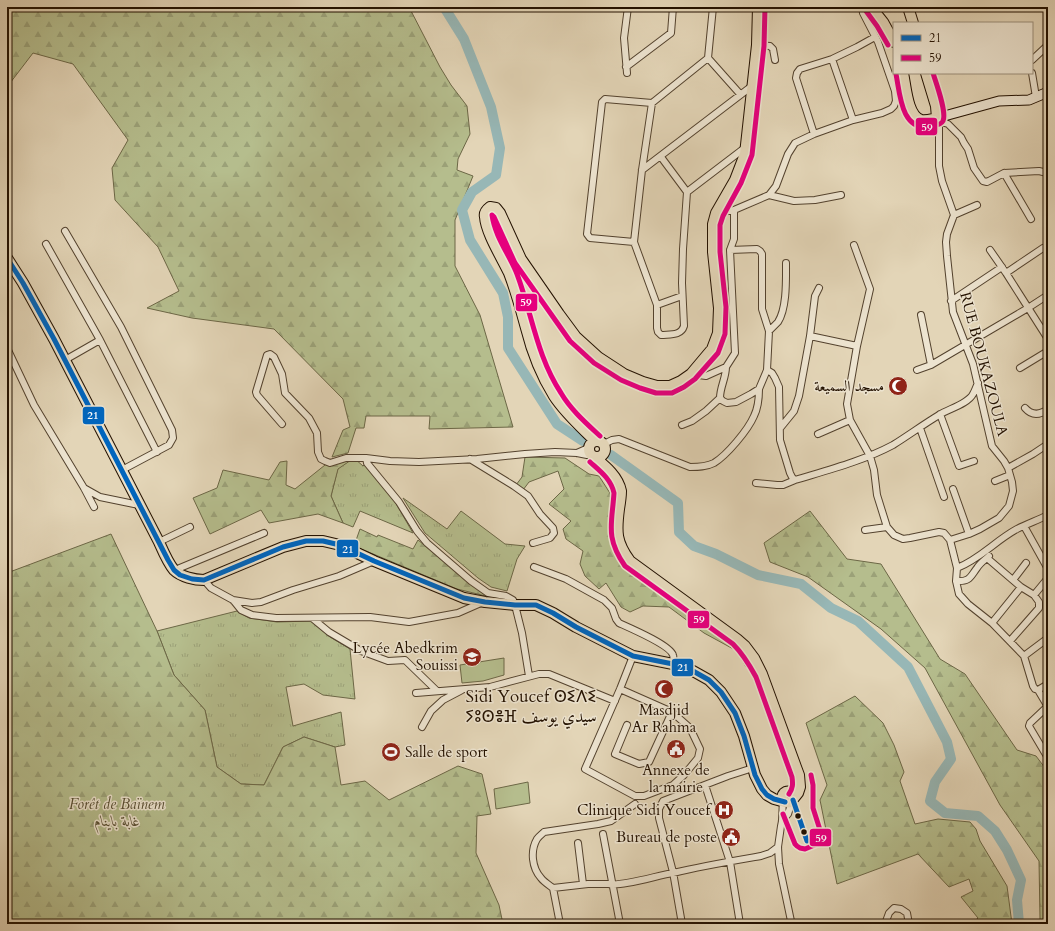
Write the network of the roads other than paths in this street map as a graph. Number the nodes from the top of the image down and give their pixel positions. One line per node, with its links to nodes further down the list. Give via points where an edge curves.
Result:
1 (628, 7): 2 (street, via 624,38 626,70 671,33)
2 (673, 7)
3 (713, 7): 13 (street)
4 (758, 7): 11 (main road)
5 (862, 7): 9 (street)
6 (871, 7): 10 (main road)
7 (908, 7): 8 (main road)
8 (913, 22)
9 (875, 37): 14 (street); 26 (street, via 895,91 896,101 891,109 882,113)
10 (893, 40)
11 (757, 45): 16 (street, via 770,46); 20 (main road)
12 (1048, 45): 15 (street)
13 (708, 58): 22 (street); 24 (street)
14 (832, 59): 26 (street); 27 (street, via 800,69 796,75)
15 (1033, 59)
16 (775, 60)
17 (903, 74): 25 (main road, via 910,110 920,120)
18 (926, 74): 25 (main road)
19 (1032, 74): 23 (street)
20 (752, 86): 22 (street); 28 (main road)
21 (1048, 92): 23 (main road)
22 (740, 94): 29 (street)
23 (1036, 97): 25 (main road, via 1029,100 999,101)
24 (652, 103): 30 (street); 42 (street, via 605,99 602,102 587,234 590,238)
25 (938, 119): 31 (street, via 948,124 961,137 974,168 983,181 987,182); 39 (street, via 939,166)
26 (853, 120): 27 (street)
27 (814, 134): 35 (street, via 795,143 791,148 776,186)
28 (746, 147): 33 (street); 38 (main road, via 735,180)
29 (661, 157): 30 (street); 33 (street)
30 (642, 170): 42 (street)
31 (1004, 173): 32 (street, via 1039,171); 40 (street)
32 (1048, 174)
33 (687, 192): 54 (street)
34 (841, 195): 35 (street, via 794,201)
35 (769, 196): 37 (street)
36 (977, 205): 39 (street)
37 (734, 210): 38 (street); 46 (street, via 734,239)
38 (716, 212): 73 (main road, via 713,224 713,252 719,308 718,333 712,349)
39 (954, 215): 55 (street, RUE BOUKAZOULA, via 946,242)
40 (1031, 219)
41 (65, 231): 88 (street, via 121,327 172,430 173,438 169,445)
42 (634, 242): 56 (street)
43 (46, 244): 62 (street)
44 (854, 245): 64 (street, via 870,289)
45 (1043, 248): 51 (street)
46 (730, 250): 59 (street, via 758,249 762,254 762,309); 69 (street, via 735,353)
47 (990, 250): 50 (street)
48 (7, 258): 67 (main road)
49 (786, 263): 59 (street, via 786,294 783,309 778,321)
50 (1002, 267): 51 (street); 55 (street)
51 (1006, 273): 57 (street)
52 (819, 288): 60 (street, via 815,296)
53 (1048, 295): 57 (street)
54 (682, 296): 56 (street); 56 (street, via 684,326 679,333 661,335 658,332)
55 (951, 301): 63 (street, RUE BOUKAZOULA)
56 (657, 305)
57 (1028, 308): 61 (street); 63 (street)
58 (921, 316): 68 (street)
59 (769, 331): 71 (street)
60 (810, 336): 64 (street); 83 (street, via 794,411)
61 (1048, 339)
62 (100, 340): 67 (street); 88 (street)
63 (965, 345): 68 (street); 74 (street, RUE BOUKAZOULA)
64 (857, 346): 80 (street, via 847,404)
65 (7, 348): 102 (street, via 34,405)
66 (1048, 350): 70 (street)
67 (65, 360): 96 (main road)
68 (931, 365): 72 (street)
69 (726, 367): 73 (street, via 706,376); 76 (street)
70 (1020, 368)
71 (767, 370): 75 (street); 83 (street, via 772,373 779,387)
72 (917, 370)
73 (691, 374): 87 (main road, via 670,386 657,386 624,374 598,357 576,337 559,314 521,260 500,213 496,208 490,207 484,218 509,272 526,330 543,375 554,396)
74 (978, 383): 79 (street, via 971,397); 95 (street, RUE BOUKAZOULA, via 992,446)
75 (759, 389): 76 (street, via 736,402 727,403); 87 (street, via 755,416 748,427 724,455 706,466 690,467 619,439)
76 (720, 398): 82 (street, via 692,421)
77 (1025, 408): 78 (street, via 1036,414)
78 (1048, 410)
79 (940, 414): 84 (street); 94 (street, via 959,466)
80 (850, 420): 85 (street); 90 (street)
81 (282, 424): 92 (street, via 256,392 266,355 270,354 282,374 285,392 308,418 317,433 321,459 330,463 346,458)
82 (682, 424)
83 (781, 427): 99 (street, via 782,450)
84 (920, 428): 90 (street); 104 (street)
85 (818, 434)
86 (1048, 444): 95 (street)
87 (598, 446): 89 (street); 91 (main road, via 602,456); 98 (main road, via 609,459)
88 (157, 452): 96 (street)
89 (577, 453): 91 (street); 93 (street, via 555,452)
90 (870, 456): 99 (street); 110 (street, via 877,495)
91 (593, 457): 98 (main road)
92 (366, 458): 93 (street, via 419,462); 131 (street, via 367,463 427,543 488,593 506,596)
93 (470, 459): 116 (street, via 528,496 553,528 554,534 550,538)
94 (974, 461)
95 (1008, 468): 97 (street, RUE BOUKAZOULA)
96 (122, 470): 105 (main road)
97 (1010, 475): 100 (street); 113 (street, RUE BOUKAZOULA, via 1013,491 1008,506 998,518)
98 (614, 476): 154 (main road, via 621,496 618,536 630,561 731,634 754,658 799,775 798,793)
99 (795, 480): 101 (street, via 783,485)
100 (995, 481)
101 (756, 483)
102 (84, 488): 105 (street, via 100,497); 106 (street)
103 (953, 488): 113 (street)
104 (944, 497)
105 (139, 504): 115 (main road)
106 (94, 507)
107 (1047, 518): 109 (street)
108 (190, 526): 115 (street)
109 (1024, 526): 120 (street, via 1017,528 975,560); 121 (street)
110 (887, 527): 111 (street); 114 (street, via 894,535 903,539 939,532 944,533)
111 (865, 530)
112 (264, 533): 122 (street)
113 (969, 534): 114 (street, RUE BOUKAZOULA)
114 (950, 540): 120 (street)
115 (159, 542): 122 (main road)
116 (533, 543)
117 (374, 561): 124 (main road, via 340,545 306,541 283,547); 129 (street, via 339,576 260,602); 130 (main road, via 464,598)
118 (1026, 563): 125 (street)
119 (534, 566): 138 (street, via 566,579 604,600 612,608 619,623 670,650)
120 (957, 568): 126 (street)
121 (1048, 569)
122 (174, 570): 124 (main road, via 186,577)
123 (1048, 578): 128 (street)
124 (204, 580): 129 (street, via 211,588)
125 (1013, 580): 126 (street, via 988,557 967,580); 127 (street)
126 (956, 581): 133 (street, via 963,599)
127 (1021, 587): 128 (street); 133 (street)
128 (1034, 595): 135 (street, via 1039,602 1039,608)
129 (233, 600): 132 (street, via 241,610 252,615)
130 (485, 602): 131 (main road); 132 (street, via 458,613 409,622 370,617)
131 (516, 605): 136 (main road, via 536,606 547,610); 139 (street)
132 (312, 618): 144 (street, via 329,632 361,651 388,661 405,660)
133 (992, 623): 135 (street)
134 (1048, 638): 137 (street)
135 (1010, 641): 137 (street)
136 (633, 656): 138 (main road); 142 (street)
137 (1024, 656): 143 (street, via 1033,686)
138 (673, 664): 152 (main road, via 709,680 721,692 735,713)
139 (529, 676): 141 (street, via 490,687); 146 (street, via 548,674)
140 (1048, 684): 143 (street)
141 (464, 689): 144 (street); 150 (street, via 443,700 431,712)
142 (620, 689): 146 (street); 148 (street)
143 (1038, 690): 147 (street)
144 (437, 691): 145 (street)
145 (416, 693)
146 (615, 701): 148 (street, via 585,770 635,796 644,796 673,785 698,758 700,748 690,728)
147 (1048, 707): 151 (street, via 1029,726)
148 (672, 712): 149 (street, via 649,762 639,764 614,754)
149 (627, 725)
150 (422, 727)
151 (1048, 758)
152 (753, 768): 153 (street); 154 (main road, via 762,789)
153 (705, 785): 159 (street); 160 (street, via 663,801 659,809 658,818)
154 (787, 798): 158 (street, via 788,814 782,821)
155 (635, 804): 163 (street, via 611,821 544,832 537,839 533,847 536,870)
156 (603, 834): 162 (street)
157 (578, 843): 161 (street)
158 (778, 847): 159 (street, via 761,856); 168 (street, via 782,879 791,921)
159 (730, 862): 160 (street); 167 (street)
160 (673, 872): 162 (street); 166 (street)
161 (584, 884): 162 (street); 163 (street)
162 (613, 885): 165 (street)
163 (553, 888): 164 (street)
164 (560, 924)
165 (620, 924)
166 (682, 924)
167 (740, 924)
168 (794, 924)
169 (885, 924): 170 (street, via 894,908 907,913)
170 (909, 924)

